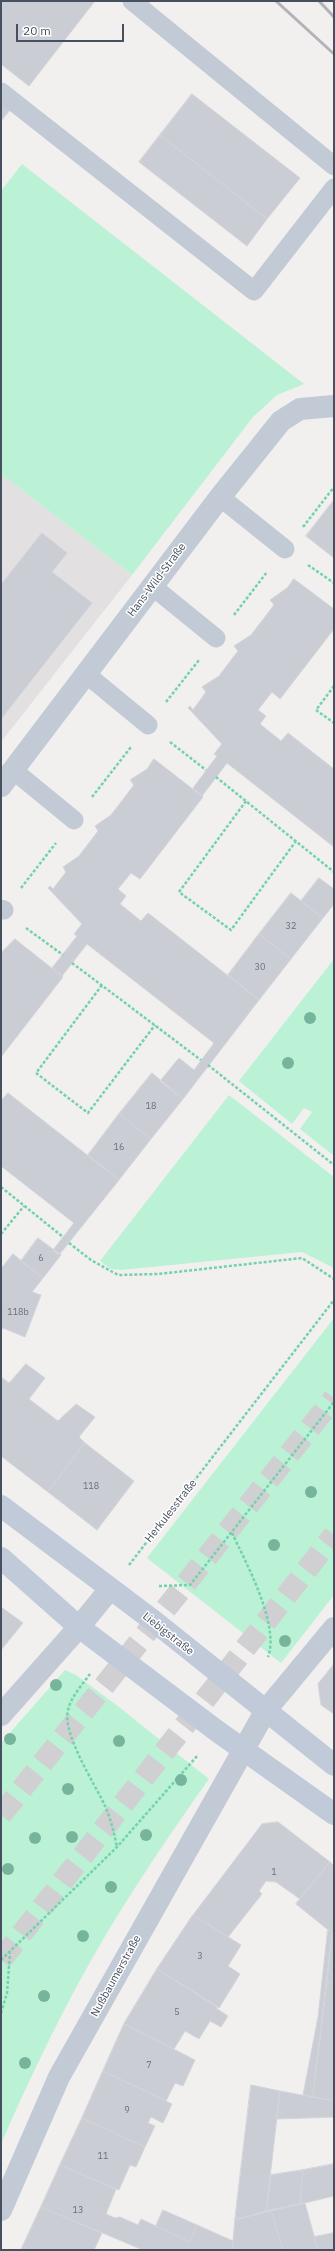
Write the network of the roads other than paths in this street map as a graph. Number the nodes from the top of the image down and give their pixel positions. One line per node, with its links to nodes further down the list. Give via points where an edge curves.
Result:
1 (132, 1): 3 (lane)
2 (1, 92): 4 (lane, via 254,291)
3 (334, 166)
4 (334, 188)
5 (334, 406): 6 (street, Hans-Wild-Straße, via 300,409 281,421)
6 (220, 497): 7 (lane); 8 (street, Hans-Wild-Straße)
7 (285, 549)
8 (152, 586): 9 (lane); 10 (street, Hans-Wild-Straße)
9 (216, 638)
10 (86, 674): 11 (lane); 12 (street, Hans-Wild-Straße)
11 (148, 725)
12 (7, 778): 13 (lane)
13 (74, 820)
14 (1, 1506): 16 (street, Liebigstraße)
15 (1, 1558): 17 (street)
16 (110, 1589): 17 (street); 19 (street, Liebigstraße)
17 (79, 1627): 20 (street); 21 (street)
18 (334, 1628): 19 (street)
19 (266, 1710): 21 (street); 22 (street, Liebigstraße)
20 (1, 1715)
21 (244, 1749): 23 (street); 24 (street, Nußbaumerstraße, via 59,2077)
22 (334, 1765)
23 (334, 1814)
24 (1, 2210)

